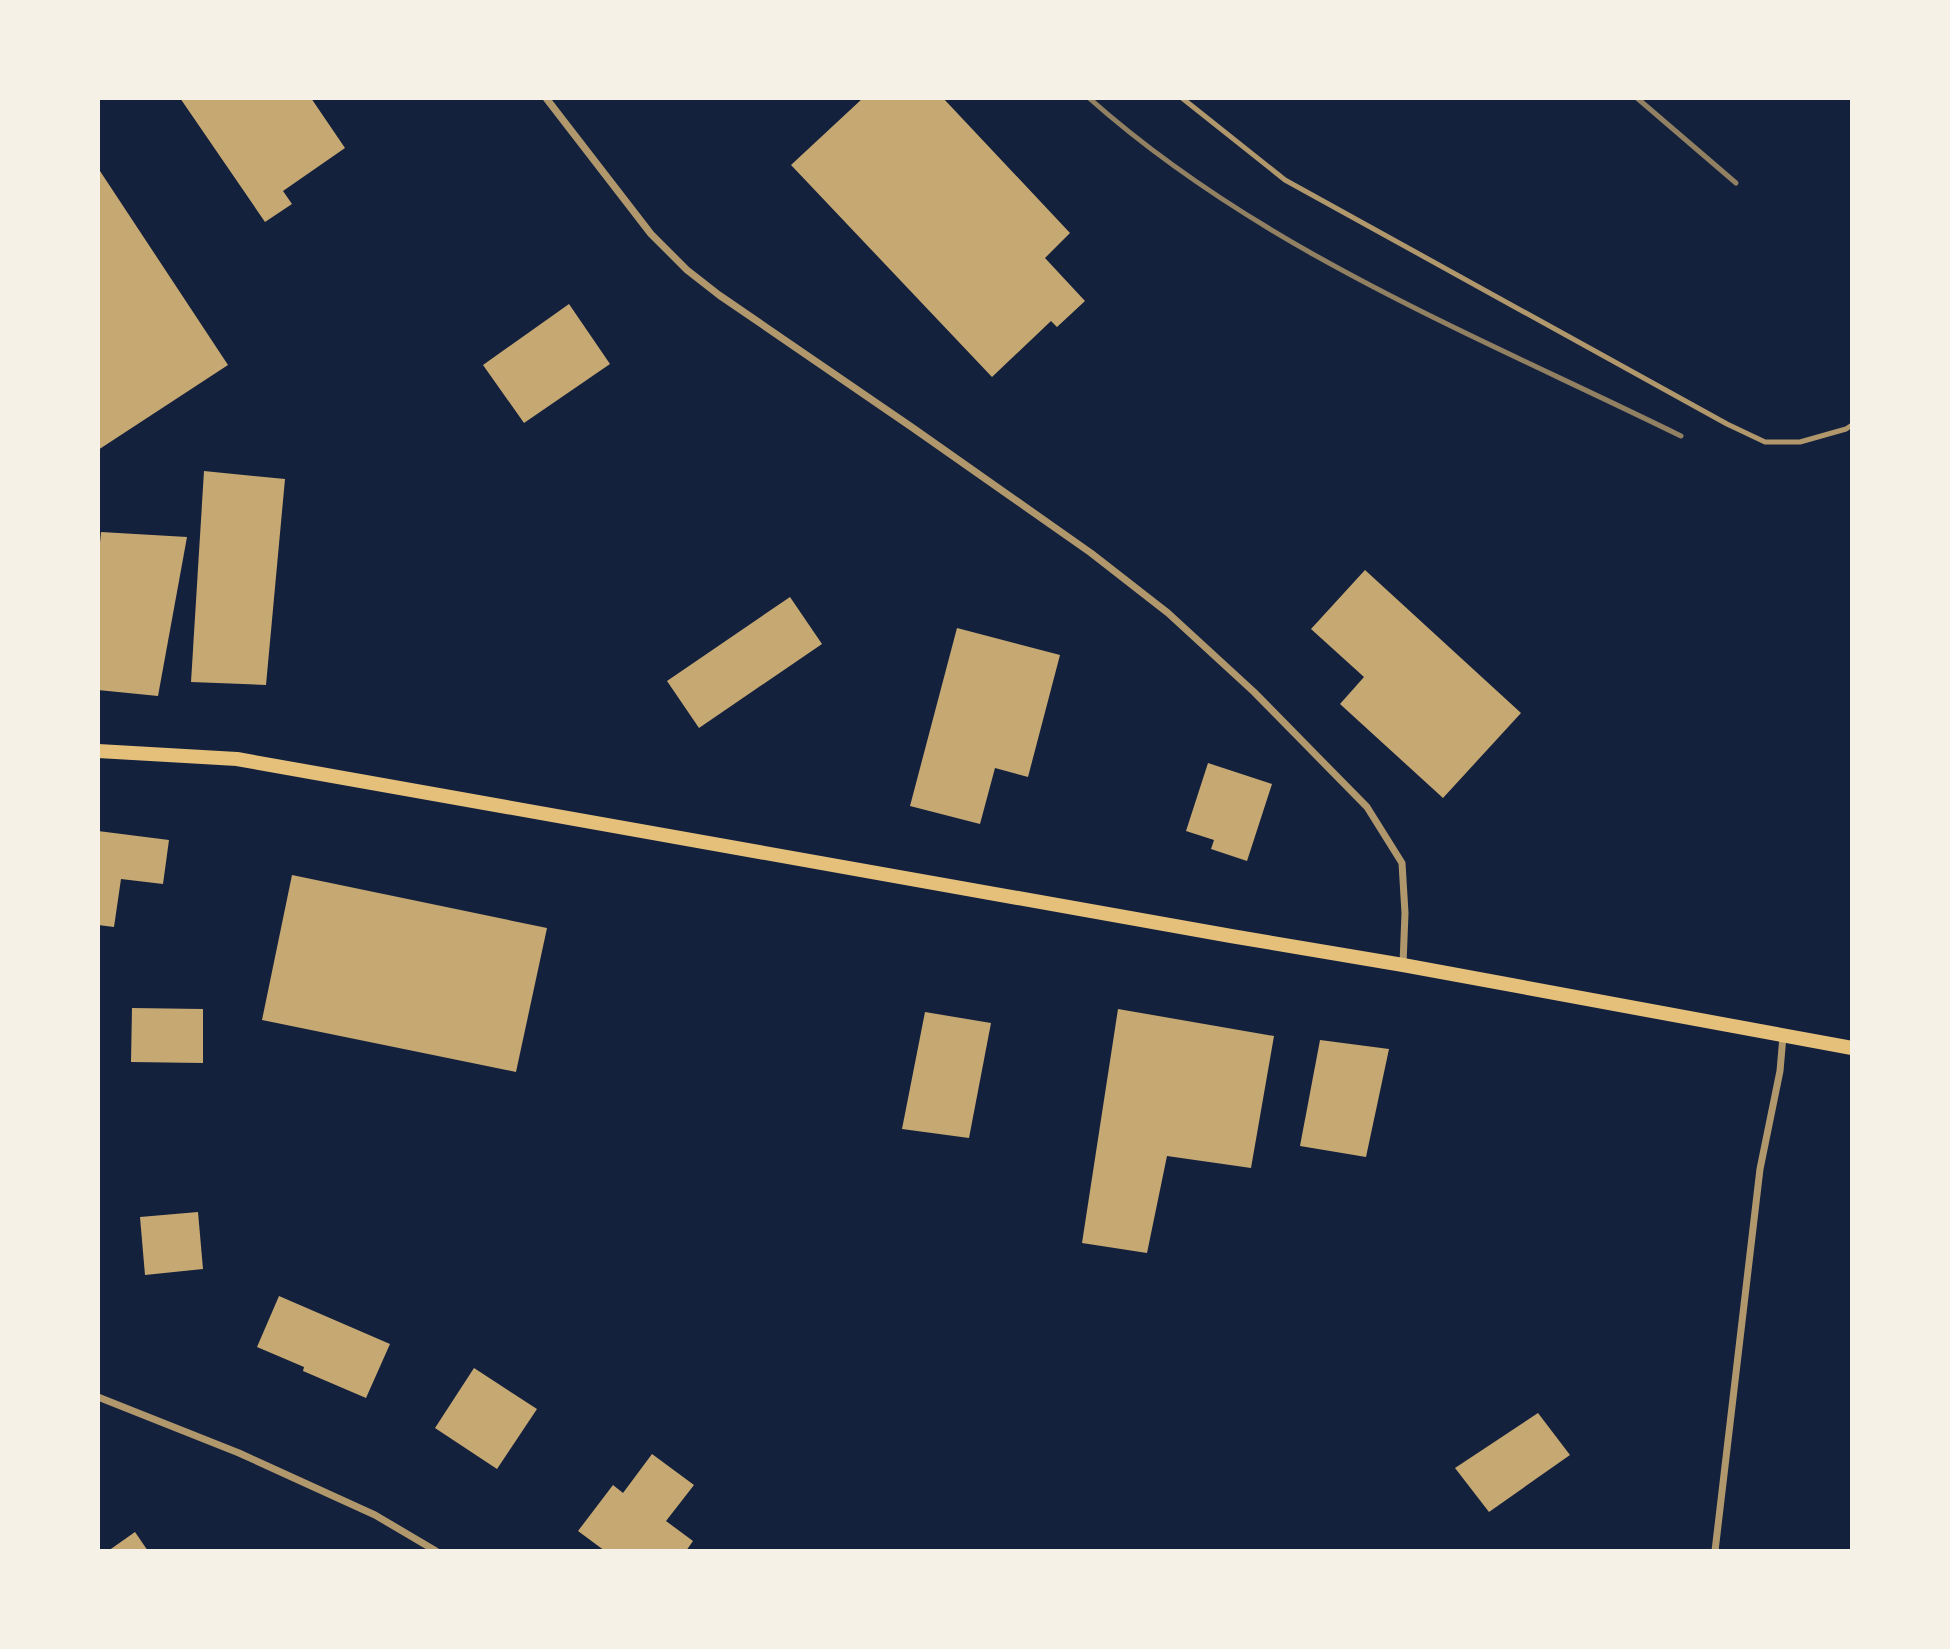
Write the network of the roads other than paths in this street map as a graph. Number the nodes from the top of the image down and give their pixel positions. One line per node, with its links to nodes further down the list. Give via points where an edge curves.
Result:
1 (546, 98): 5 (street, via 651,234 687,270 1091,553 1168,613 1254,692 1367,807 1402,863)
2 (1182, 98): 3 (lane, via 1285,180 1727,424 1765,442 1800,442)
3 (1852, 425)
4 (98, 751): 5 (main road, via 237,759)
5 (1403, 965): 6 (main road)
6 (1783, 1036): 7 (main road); 10 (street, via 1760,1168)
7 (1852, 1048)
8 (98, 1397): 9 (street, via 239,1452 375,1516)
9 (436, 1551)
10 (1715, 1551)

